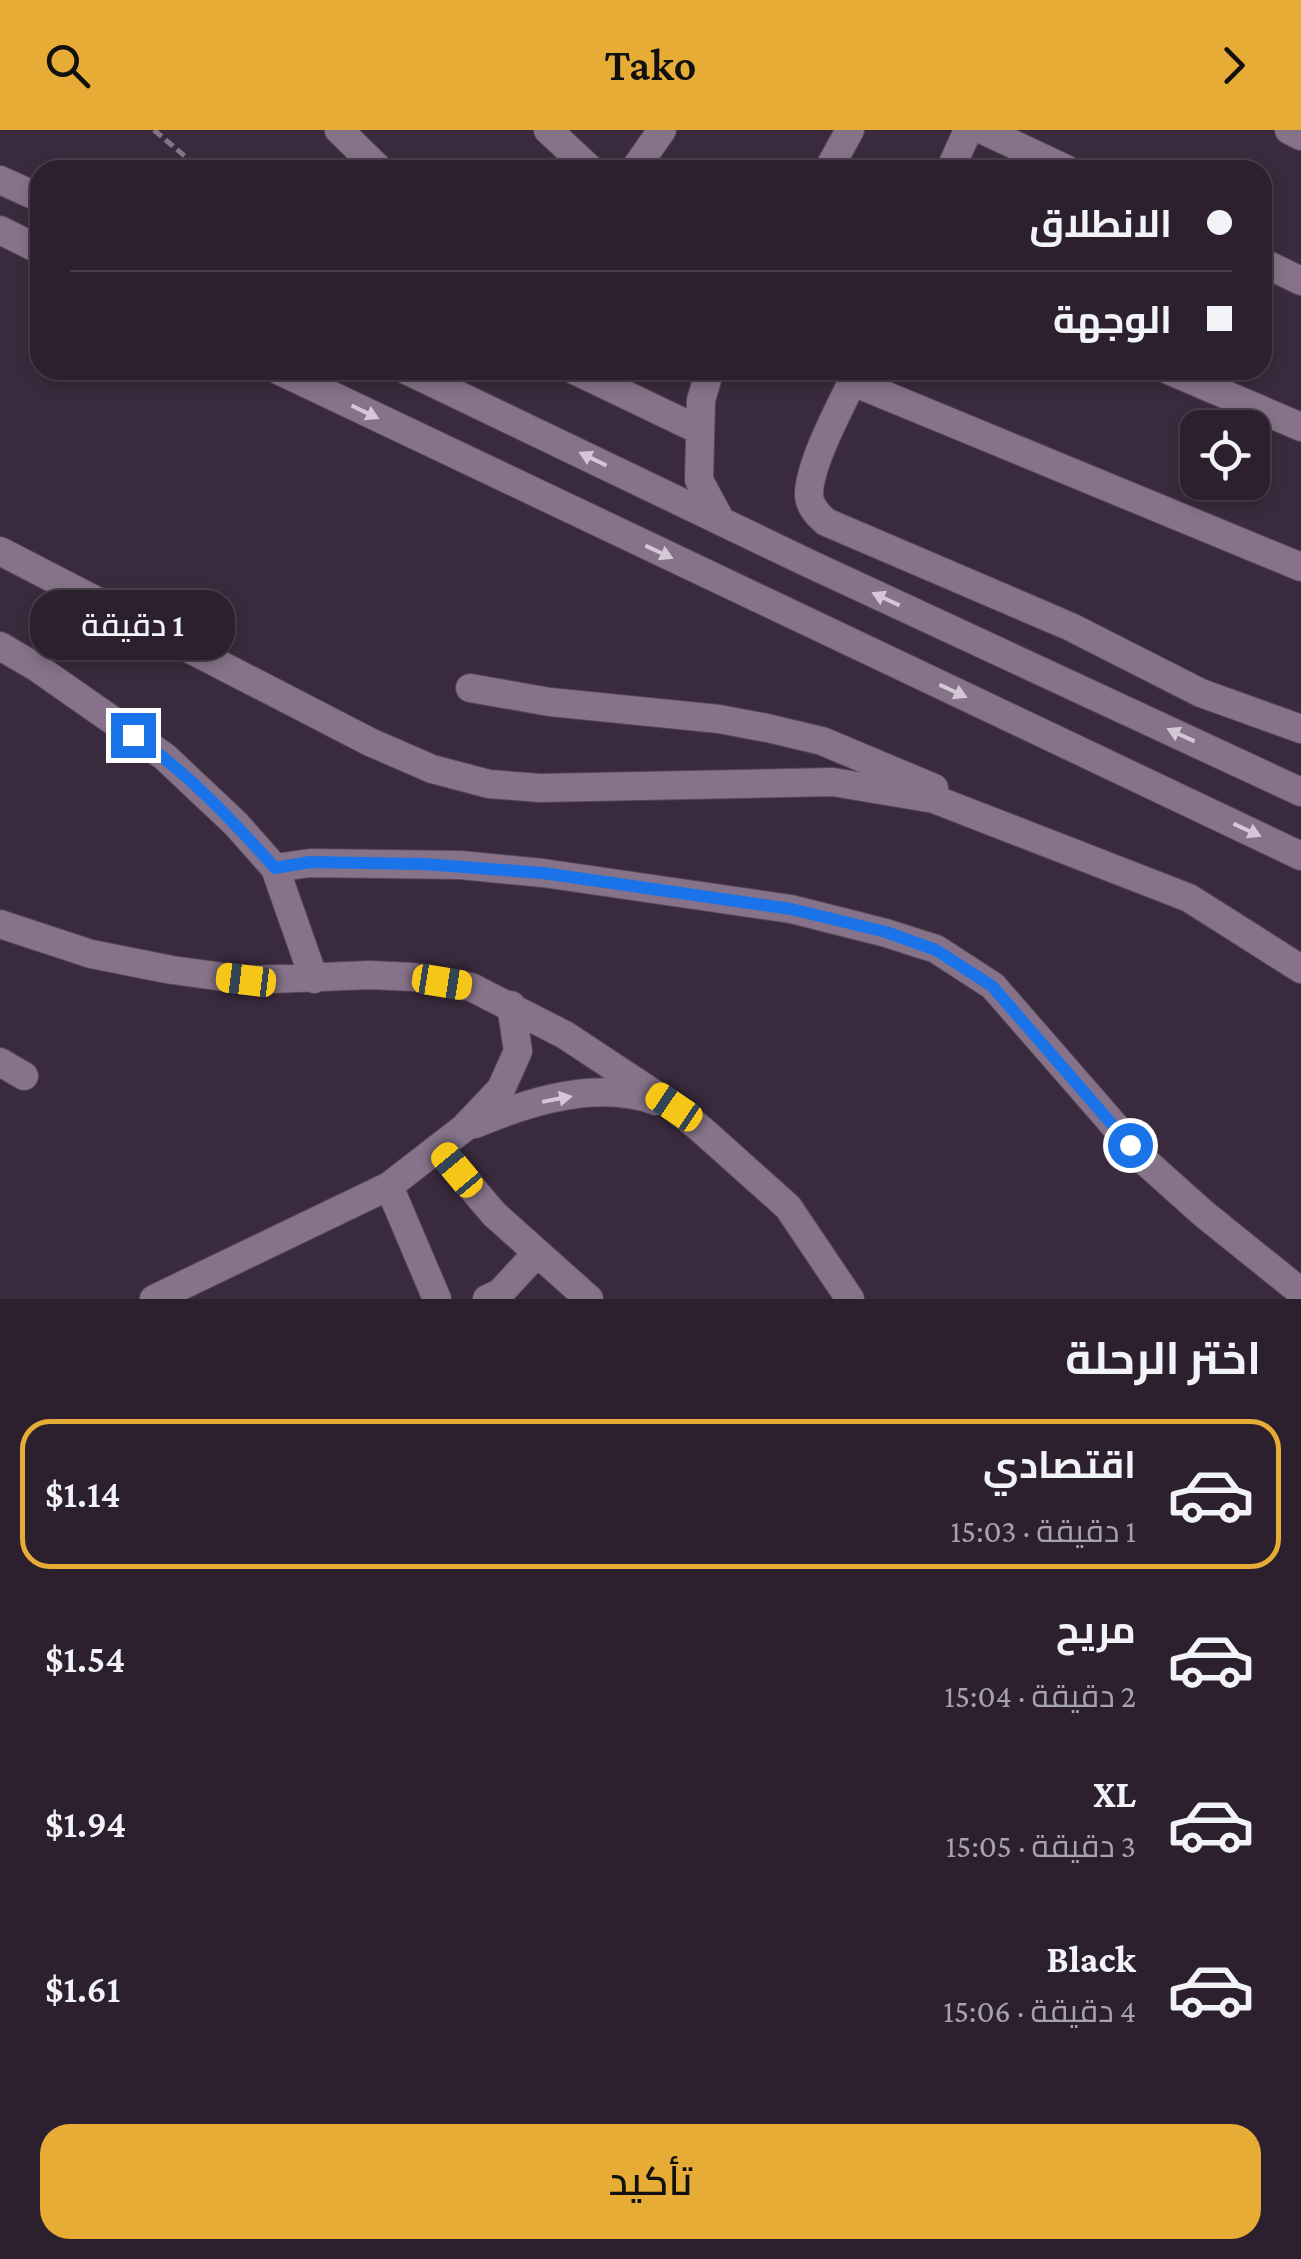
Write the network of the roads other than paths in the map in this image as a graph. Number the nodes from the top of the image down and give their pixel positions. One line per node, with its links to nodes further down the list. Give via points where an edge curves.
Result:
1 (339, 130): 9 (street)
2 (548, 130): 10 (street)
3 (662, 130): 11 (street)
4 (850, 130): 12 (street)
5 (968, 130): 13 (street)
6 (983, 130): 14 (street)
7 (1289, 130): 8 (street)
8 (1301, 136)
9 (370, 160)
10 (580, 160)
11 (641, 160)
12 (834, 160)
13 (954, 160)
14 (1047, 160)
15 (0, 180): 16 (street)
16 (30, 194)
17 (0, 230): 18 (street)
18 (30, 245)
19 (1272, 267): 20 (street)
20 (1301, 280)
21 (299, 380): 38 (street, one-way to 38)
22 (427, 380): 30 (street, one-way to 22)
23 (595, 380): 29 (street)
24 (707, 380): 29 (street)
25 (853, 380): 35 (street, via 813,470 809,498 826,522 1070,627 1202,693)
26 (864, 380): 32 (street)
27 (1191, 380): 28 (street)
28 (1301, 427)
29 (699, 430): 30 (street, via 699,480)
30 (721, 521): 36 (street, one-way to 30)
31 (0, 551): 37 (street, via 432,769 540,788 833,782 934,799)
32 (1301, 567)
33 (0, 646): 39 (street, via 165,757)
34 (470, 688): 37 (street, via 719,719 822,741 938,789)
35 (1301, 729)
36 (1298, 781)
37 (960, 810): 41 (street, via 1189,898)
38 (1301, 856)
39 (275, 868): 42 (street); 49 (street, via 310,862 442,864 543,873 791,909 936,950 992,986 1147,1163)
40 (0, 924): 42 (street, via 91,954 172,970 246,980)
41 (1301, 969)
42 (314, 979): 43 (street, via 413,978 471,987)
43 (511, 1006): 44 (street); 45 (street, via 518,1051 501,1089)
44 (674, 1107): 45 (street, one-way to 44, via 519,1106 592,1092 639,1095); 54 (street, via 788,1207)
45 (464, 1128): 46 (street)
46 (438, 1148): 47 (street); 48 (street)
47 (389, 1186): 50 (street); 51 (street)
48 (536, 1254): 52 (street); 53 (street)
49 (1301, 1292)
50 (154, 1299)
51 (437, 1299)
52 (487, 1299)
53 (588, 1299)
54 (850, 1299)

